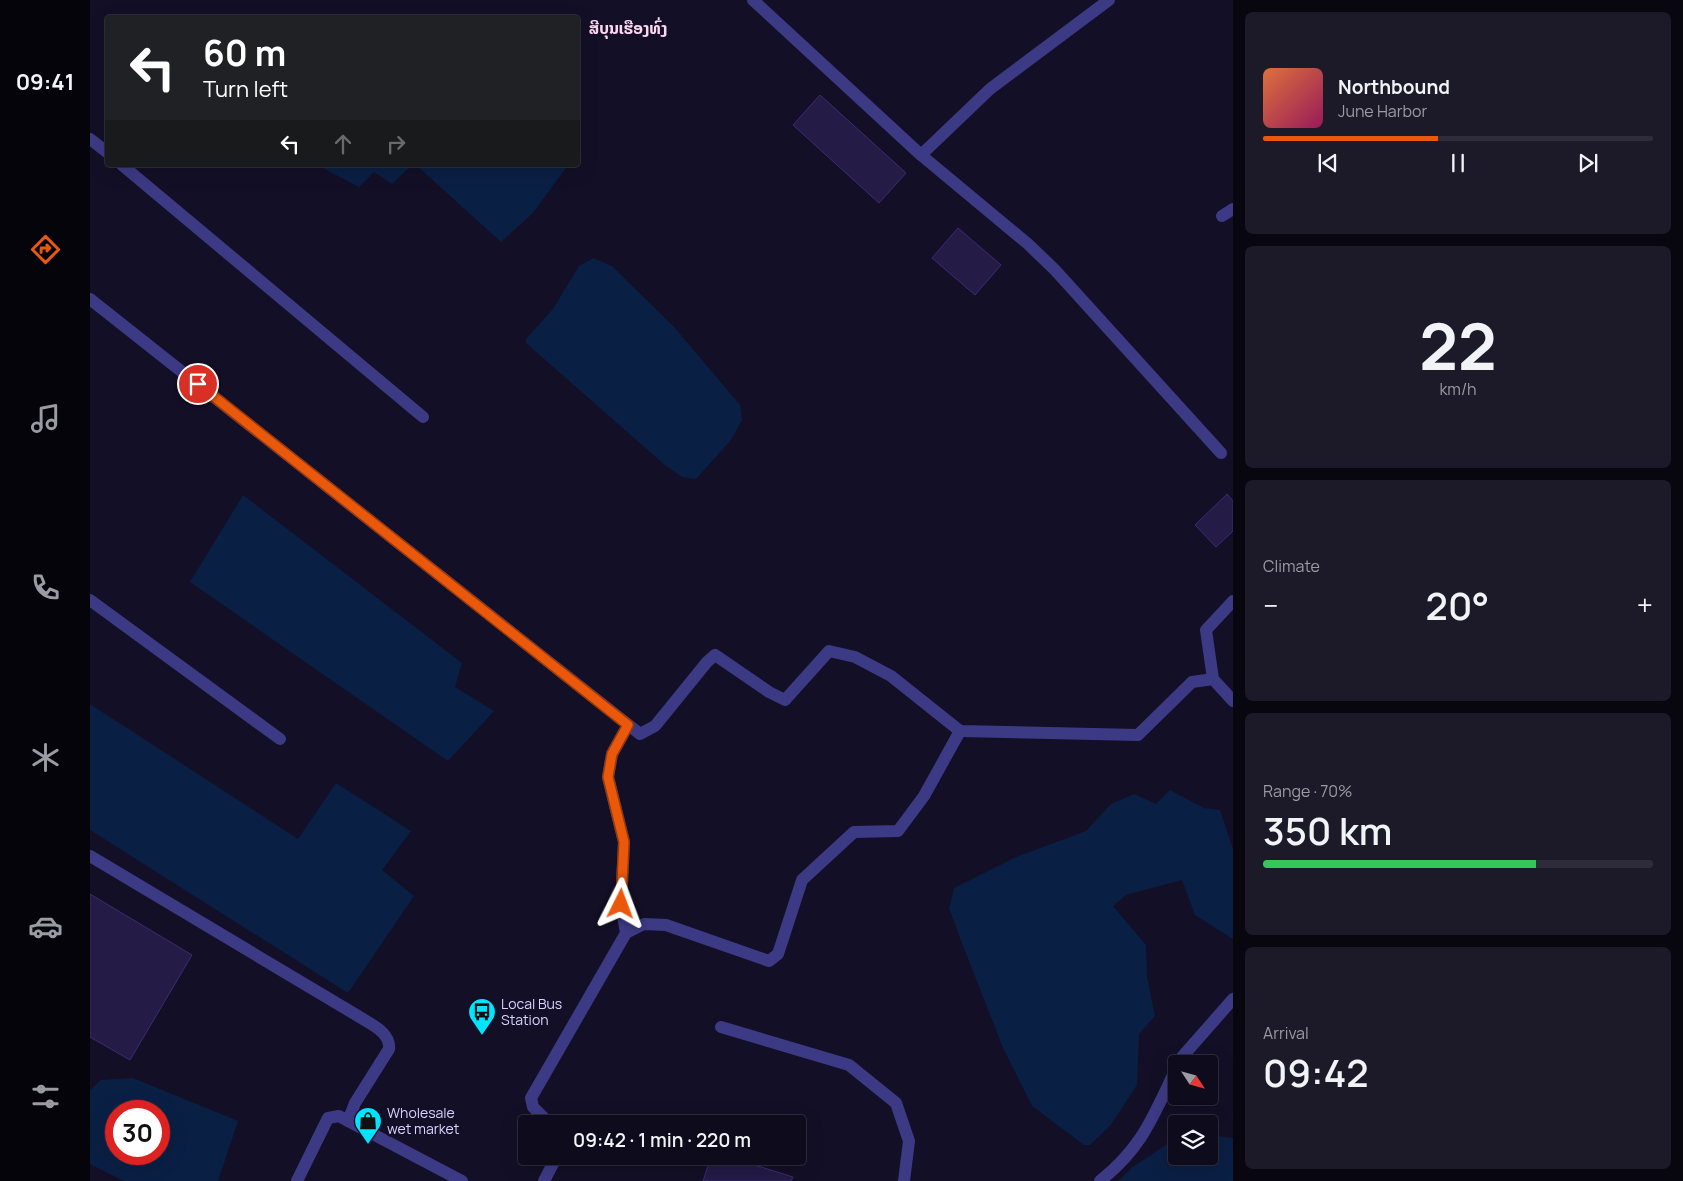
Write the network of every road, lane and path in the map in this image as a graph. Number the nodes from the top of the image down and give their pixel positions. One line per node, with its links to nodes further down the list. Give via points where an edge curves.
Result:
1 (753, 0): 5 (street)
2 (1109, 0): 5 (street, via 990,89)
3 (90, 138): 4 (street)
4 (105, 150)
5 (922, 155): 9 (street, via 1055,270)
6 (124, 167): 8 (street)
7 (90, 299): 14 (street)
8 (423, 417)
9 (1221, 453)
10 (90, 600): 16 (street)
11 (1233, 601): 12 (street, via 1206,630)
12 (1213, 679): 13 (street); 15 (street, via 1192,682 1138,735)
13 (1233, 701)
14 (628, 725): 15 (street, via 640,734 654,726 715,655 785,700 829,651 855,657 891,676); 18 (street, via 612,754 608,777 624,842 621,904)
15 (960, 731): 18 (street, via 924,796 898,831 854,832 802,880 778,954 769,961 666,926 644,924)
16 (280, 739)
17 (90, 856): 24 (street, via 387,1036 389,1049)
18 (626, 933): 23 (street, via 531,1098 533,1107)
19 (1233, 998): 21 (street)
20 (721, 1027): 29 (street, via 849,1065 896,1102 909,1141)
21 (1184, 1055)
22 (1168, 1085): 30 (street, via 1144,1136 1121,1165)
23 (541, 1115)
24 (348, 1120): 26 (street, via 339,1116 328,1118); 27 (street)
25 (552, 1165): 28 (street)
26 (297, 1181)
27 (462, 1181)
28 (544, 1181)
29 (904, 1181)
30 (1100, 1181)

